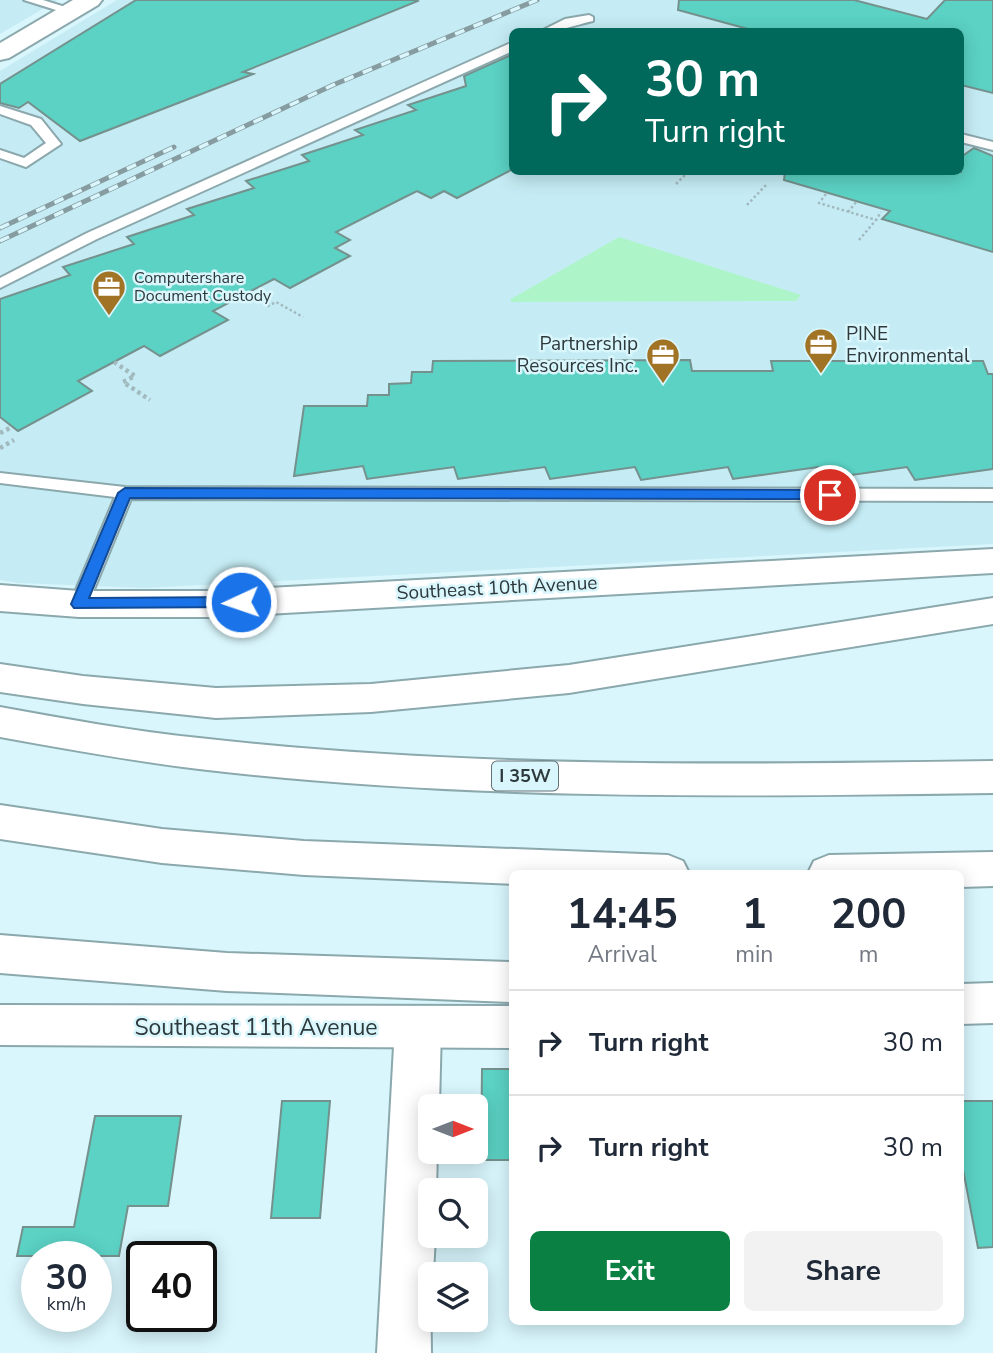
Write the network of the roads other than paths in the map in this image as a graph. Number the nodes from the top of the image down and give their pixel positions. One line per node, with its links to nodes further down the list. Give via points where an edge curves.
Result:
1 (30, 0): 2 (lane)
2 (81, 5): 6 (main road)
3 (589, 19): 4 (lane)
4 (554, 28)
5 (509, 48): 11 (lane, via 92,236)
6 (0, 53)
7 (0, 110): 10 (lane, via 36,122 54,144 26,163)
8 (964, 139): 9 (lane)
9 (993, 146)
10 (0, 154)
11 (0, 284)
12 (0, 478): 13 (lane)
13 (125, 493): 14 (lane); 17 (lane)
14 (993, 495)
15 (993, 561): 17 (main road, Southeast 10th Avenue, via 213,604)
16 (0, 598): 17 (main road, Southeast 10th Avenue)
17 (79, 604)
18 (993, 611): 19 (main road, via 569,679 371,698 216,703)
19 (0, 678)
20 (0, 722): 21 (main road, I 35W, via 202,754 453,774 748,781)
21 (993, 778)
22 (0, 822): 24 (main road, via 162,846 304,858)
23 (993, 869): 25 (main road)
24 (595, 870)
25 (952, 870)
26 (0, 954): 27 (main road, via 227,972)
27 (509, 982)
28 (993, 1003): 29 (main road)
29 (964, 1004)
30 (0, 1025): 32 (main road, Southeast 11th Avenue)
31 (509, 1027): 32 (main road, Southeast 11th Avenue)
32 (418, 1028): 33 (main road)
33 (404, 1353)

